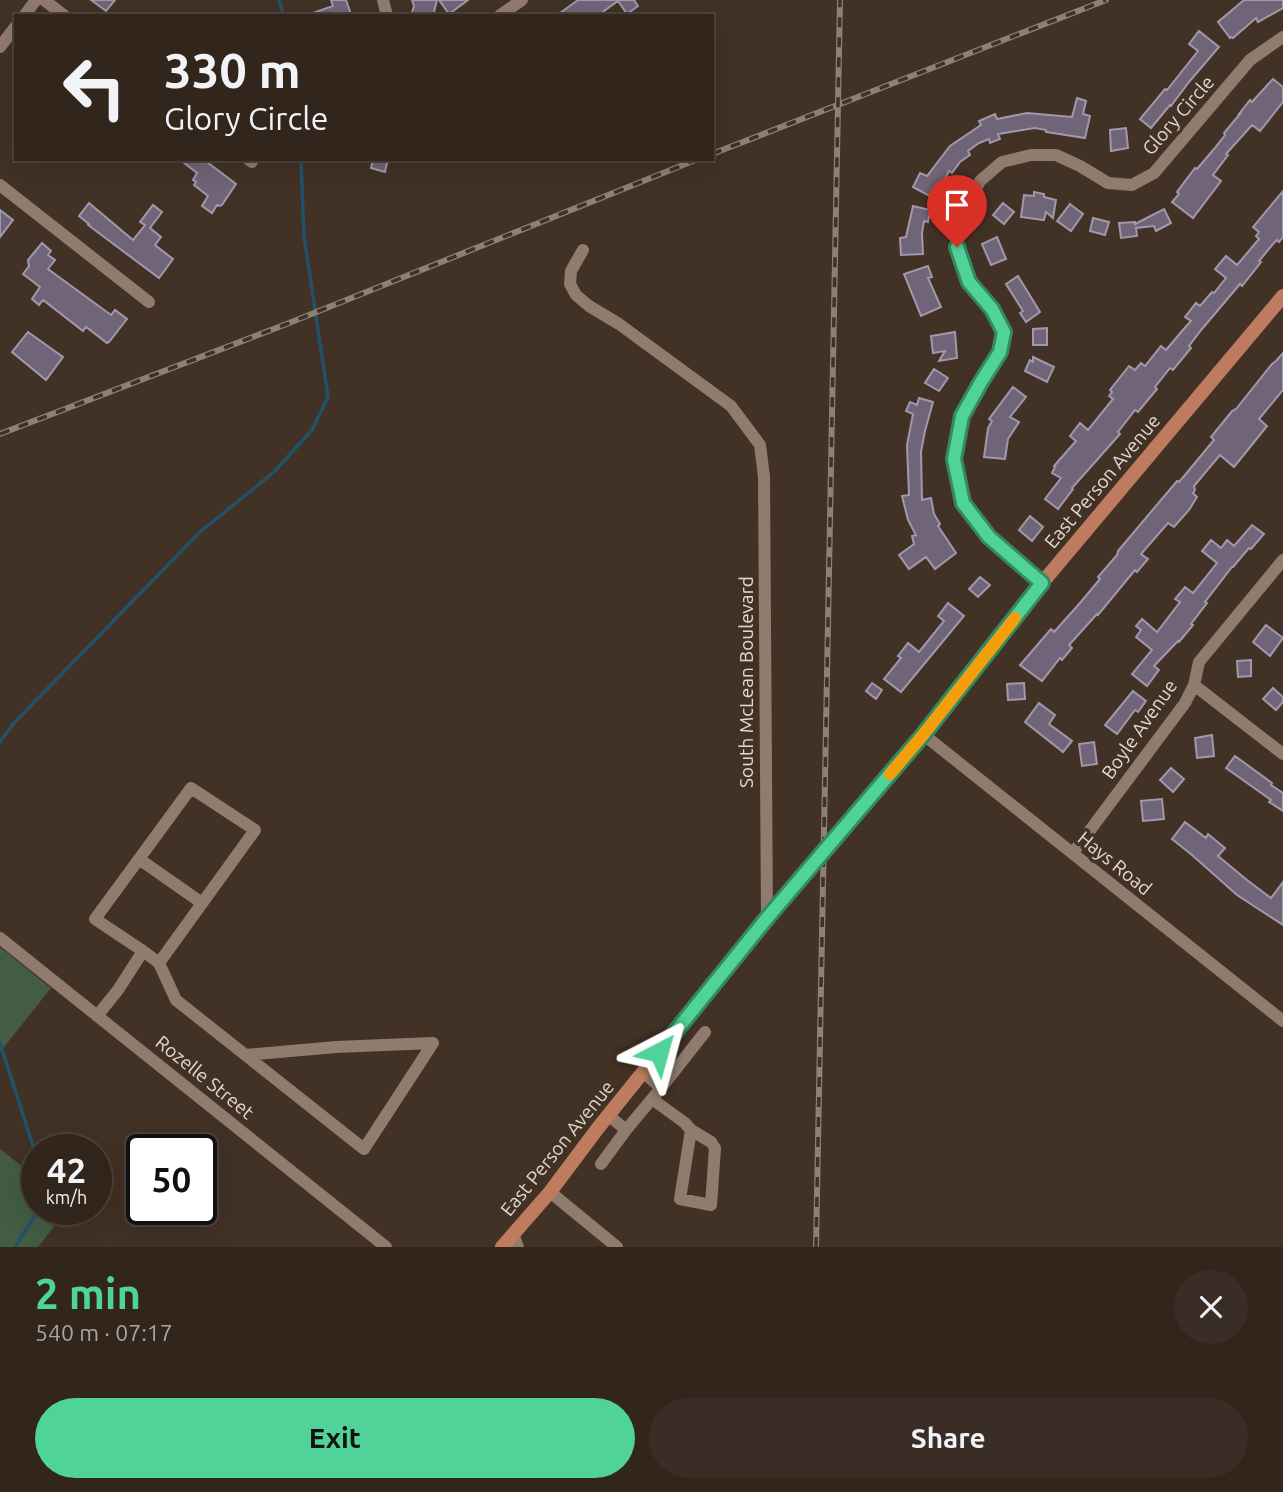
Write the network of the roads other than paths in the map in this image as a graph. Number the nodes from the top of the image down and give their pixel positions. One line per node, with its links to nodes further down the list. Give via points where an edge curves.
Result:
1 (44, 0): 3 (street)
2 (522, 0): 4 (street)
3 (62, 14)
4 (502, 14)
5 (14, 29): 7 (street)
6 (1283, 37): 13 (street, Glory Circle, via 1250,60 1154,173 1132,185 1108,183 1056,155 1031,155 1002,162 979,181 962,216 957,247 969,282 1004,332 1000,352 962,416 954,459 963,503 989,537)
7 (0, 47)
8 (0, 185): 11 (street)
9 (583, 250): 20 (street, South McLean Boulevard, via 571,271 570,284 576,295 731,406 760,445 764,477)
10 (1283, 296): 13 (main road, East Person Avenue)
11 (149, 302)
12 (1283, 561): 14 (street, Boyle Avenue, via 1199,662)
13 (1042, 583): 15 (main road, East Person Avenue)
14 (1194, 685): 16 (street); 17 (street, Boyle Avenue)
15 (923, 735): 17 (street, Hays Road); 20 (main road, East Person Avenue)
16 (1283, 754)
17 (1073, 853): 25 (street, Hays Road)
18 (139, 859): 19 (street); 19 (street, via 191,788 255,830); 22 (street, via 95,919)
19 (202, 903): 23 (street)
20 (767, 918): 28 (main road, East Person Avenue)
21 (0, 938): 24 (street, Rozelle Street)
22 (143, 951): 23 (street); 24 (street)
23 (159, 963): 27 (street, via 176,1000)
24 (97, 1016): 37 (street, Rozelle Street)
25 (1283, 1021)
26 (705, 1032): 29 (street)
27 (246, 1055): 27 (street, via 363,1149 433,1043 336,1047)
28 (643, 1072): 29 (street); 31 (main road, East Person Avenue)
29 (661, 1088): 30 (street)
30 (652, 1099): 32 (street); 33 (street)
31 (608, 1115): 32 (street); 35 (main road, East Person Avenue)
32 (626, 1130): 34 (street)
33 (691, 1130): 33 (street, via 680,1199 711,1205 715,1148)
34 (601, 1164)
35 (550, 1192): 36 (main road, East Person Avenue); 39 (street)
36 (515, 1240): 38 (main road, East Person Avenue)
37 (386, 1247)
38 (502, 1247)
39 (617, 1247)

